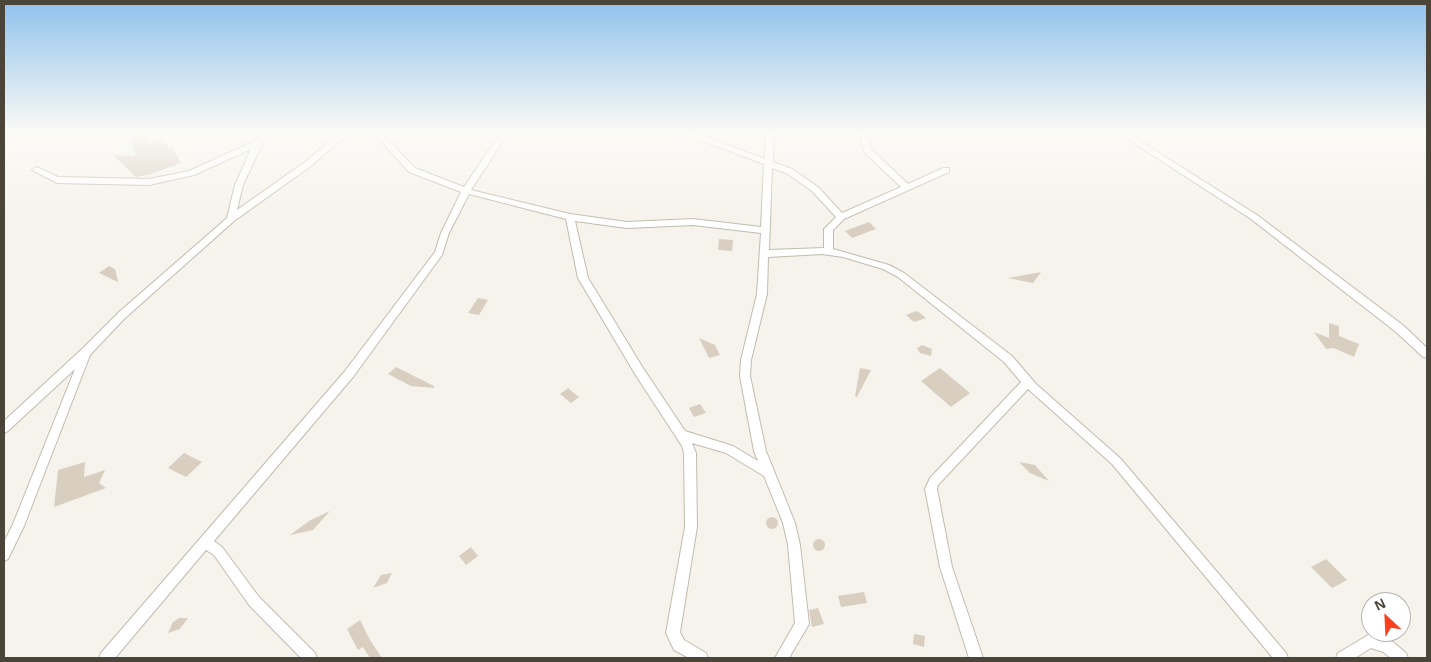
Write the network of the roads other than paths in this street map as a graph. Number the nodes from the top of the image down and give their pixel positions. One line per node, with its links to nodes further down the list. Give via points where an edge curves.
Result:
1 (214, 163): 10 (street, via 191,173 149,182 57,180)
2 (249, 163): 16 (street, via 239,185)
3 (309, 163): 16 (street)
4 (406, 163): 13 (street, via 412,170)
5 (485, 163): 13 (street)
6 (768, 163): 17 (street)
7 (772, 163): 15 (street, via 805,180)
8 (881, 163): 12 (street)
9 (1170, 163): 21 (street, via 1254,217 1400,329)
10 (36, 170)
11 (946, 170): 12 (street)
12 (907, 188): 15 (street)
13 (466, 191): 14 (street); 26 (street, via 439,253 349,374)
14 (570, 217): 17 (street, via 627,225 693,222); 24 (street, via 583,278)
15 (841, 218): 18 (street, via 828,229)
16 (231, 219): 20 (street, via 120,316)
17 (766, 232): 19 (street)
18 (830, 252): 19 (street); 22 (street, via 886,267 901,275 1008,359)
19 (763, 254): 25 (street, via 761,304 745,376 756,436)
20 (86, 352): 23 (street); 27 (street)
21 (1427, 354)
22 (1028, 382): 32 (street, via 931,489 946,567); 33 (street, via 1131,477)
23 (4, 428)
24 (681, 435): 25 (street, via 729,449); 30 (street, via 690,453 692,508 673,632 679,645)
25 (769, 473): 31 (street, via 789,523 802,611 800,629)
26 (206, 543): 28 (street); 29 (street, via 218,551 254,601)
27 (4, 555)
28 (107, 658)
29 (310, 658)
30 (701, 658)
31 (782, 658)
32 (976, 658)
33 (1281, 658)
34 (1342, 658): 35 (street, via 1370,641 1388,647)
35 (1401, 658)

